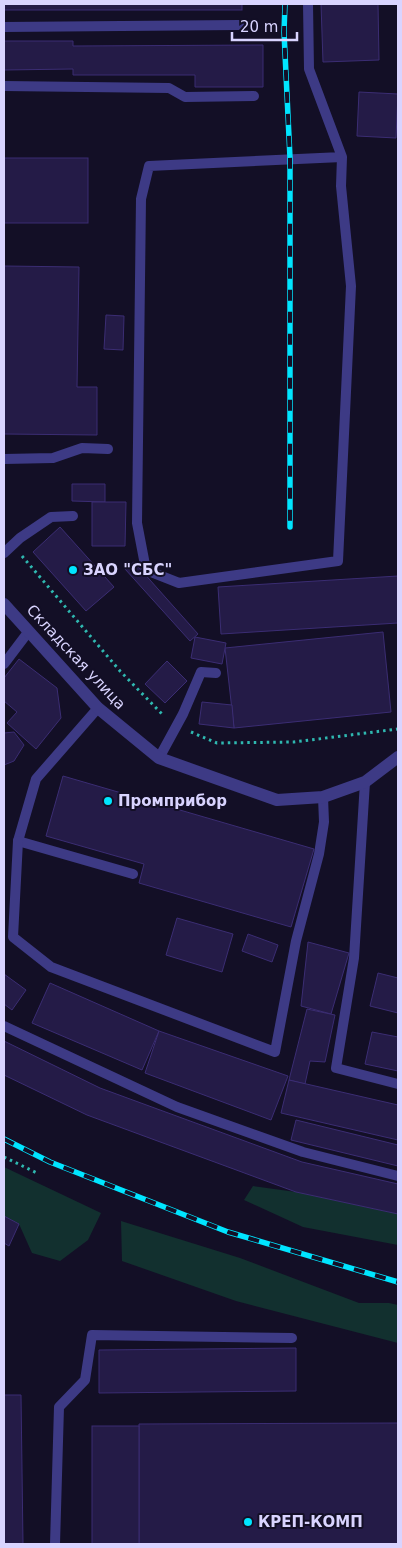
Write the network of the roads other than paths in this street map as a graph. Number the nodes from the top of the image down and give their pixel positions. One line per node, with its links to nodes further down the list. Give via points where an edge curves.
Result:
1 (308, 4): 6 (lane, via 309,69)
2 (239, 25): 3 (lane)
3 (4, 27)
4 (4, 86): 5 (lane, via 168,88 185,97)
5 (254, 96)
6 (342, 157): 6 (lane, via 341,186 351,286 338,561 179,583 146,570 137,523 140,199 149,166)
7 (108, 449): 8 (lane, via 82,448 53,458)
8 (4, 459)
9 (73, 516): 10 (lane, via 51,517)
10 (4, 552)
11 (4, 604): 12 (street, Складская улица)
12 (29, 631): 13 (lane); 15 (street, Складская улица)
13 (4, 664)
14 (216, 673): 16 (lane, via 201,672 184,714)
15 (98, 708): 16 (street, Складская улица); 20 (lane, via 36,779)
16 (159, 758): 19 (street, Складская улица, via 277,800)
17 (398, 758): 18 (street, Складская улица)
18 (365, 782): 19 (street, Складская улица); 23 (lane, via 354,958 336,1068)
19 (323, 797): 20 (lane, via 320,854 296,941 275,1052 51,966 13,936)
20 (18, 841): 21 (lane)
21 (133, 874)
22 (4, 1026): 24 (lane, via 177,1107 303,1152)
23 (398, 1084)
24 (398, 1176)
25 (292, 1338): 26 (lane, via 92,1335 84,1380 59,1407)
26 (55, 1544)

